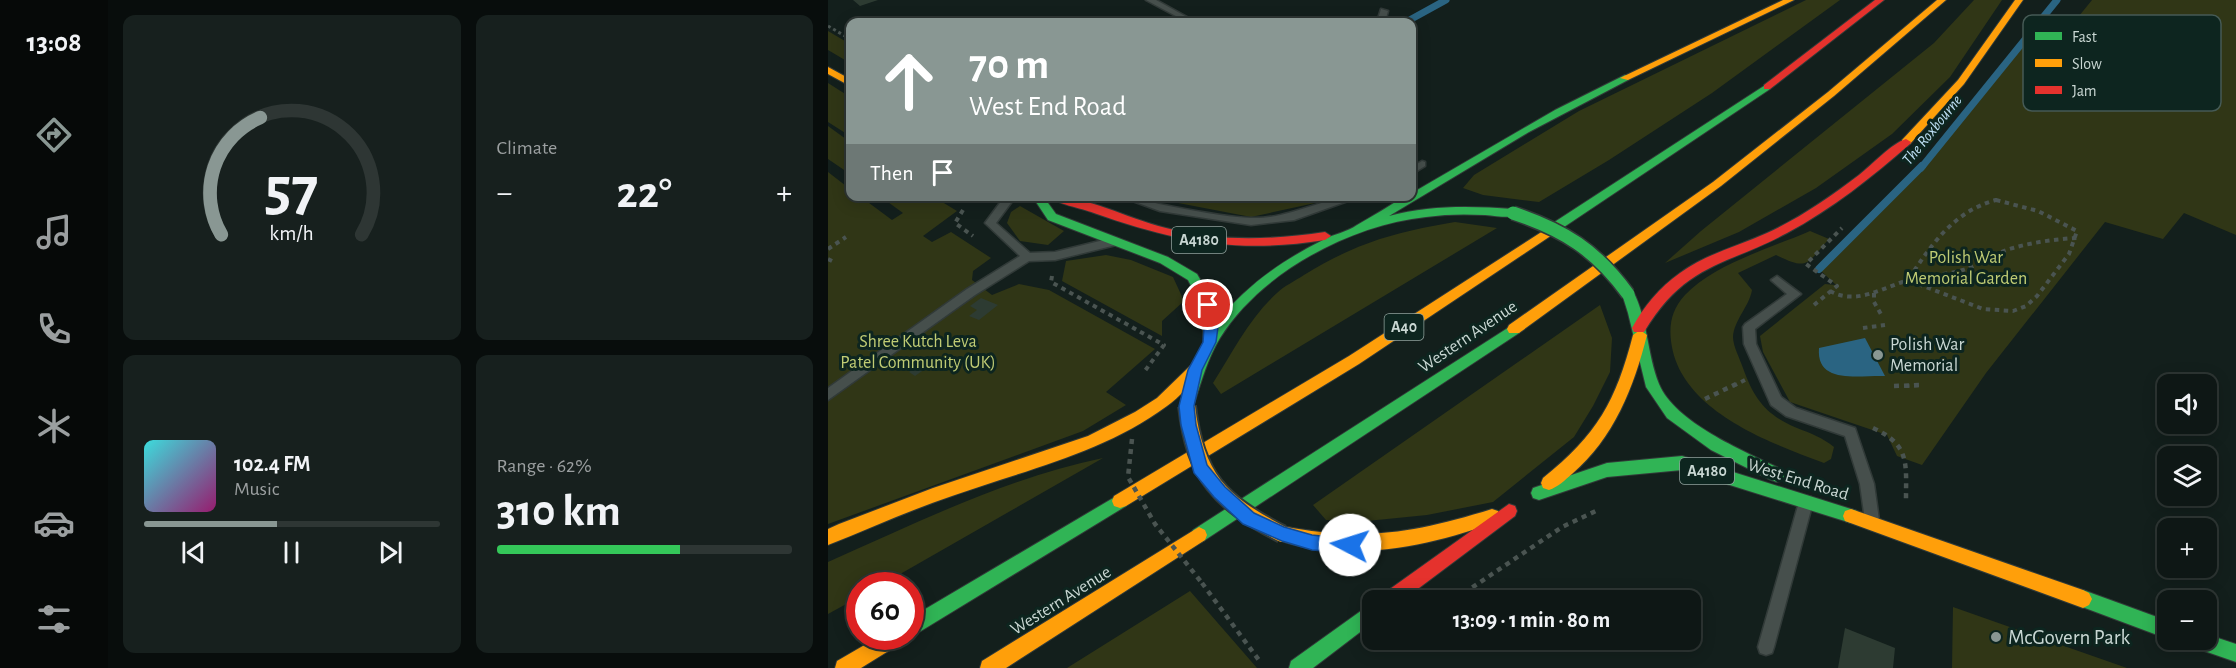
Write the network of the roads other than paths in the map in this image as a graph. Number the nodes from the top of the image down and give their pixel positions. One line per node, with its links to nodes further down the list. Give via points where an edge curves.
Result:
1 (1150, 0): 7 (lane)
2 (1790, 0): 13 (main road, via 1587,96)
3 (1880, 0): 33 (main road, A40, via 1767,86 1364,353)
4 (1942, 0): 41 (main road, Western Avenue, via 1815,108 1563,295 1388,414)
5 (2019, 0): 24 (main road, via 1973,67 1920,128 1803,218 1706,262 1669,285 1648,310)
6 (1384, 11): 8 (lane)
7 (1184, 18)
8 (1382, 18)
9 (828, 70): 10 (main road)
10 (846, 81)
11 (1422, 164): 12 (lane)
12 (1416, 168)
13 (1416, 194)
14 (1007, 201): 22 (lane, via 990,223)
15 (1041, 201): 21 (main road, A4180, via 1052,217)
16 (1079, 201): 20 (main road, A4180, via 1185,238 1238,243 1301,242)
17 (1139, 201): 18 (lane, via 1160,208 1251,222 1294,217)
18 (1342, 201)
19 (1403, 201): 20 (main road)
20 (1357, 228): 24 (main road, bridge, via 1411,215 1457,210 1513,213 1564,231 1580,240 1616,274 1628,294); 25 (main road, via 1271,274 1227,317)
21 (1113, 242): 22 (lane, via 1055,256); 25 (main road, A4180, via 1164,260 1193,277 1208,305)
22 (1027, 257): 27 (lane, via 971,292)
23 (1777, 279): 30 (lane, via 1795,294 1749,327 1750,344 1776,401 1791,412 1850,432 1867,484)
24 (1640, 332): 29 (main road, via 1623,398 1605,427 1581,456); 30 (main road, West End Road / A4180, via 1653,387 1672,414 1716,445)
25 (1210, 342): 26 (main road)
26 (1195, 370): 29 (main road, bridge, via 1187,406 1200,468 1219,492 1249,518 1282,534 1312,542 1383,543 1434,536); 31 (main road, via 1163,400 1095,441)
27 (828, 396)
28 (1806, 501): 29 (main road, West End Road / A4180, via 1682,463 1606,470); 30 (main road, West End Road / A4180); 37 (lane)
29 (1524, 502): 32 (main road)
30 (1872, 522): 35 (main road, West End Road / A4180)
31 (828, 537)
32 (1403, 590)
33 (924, 620)
34 (1362, 620): 42 (main road)
35 (2157, 626)
36 (2217, 647): 39 (main road)
37 (1766, 648)
38 (874, 650): 40 (main road)
39 (2236, 653)
40 (844, 668)
41 (989, 668)
42 (1298, 668)

